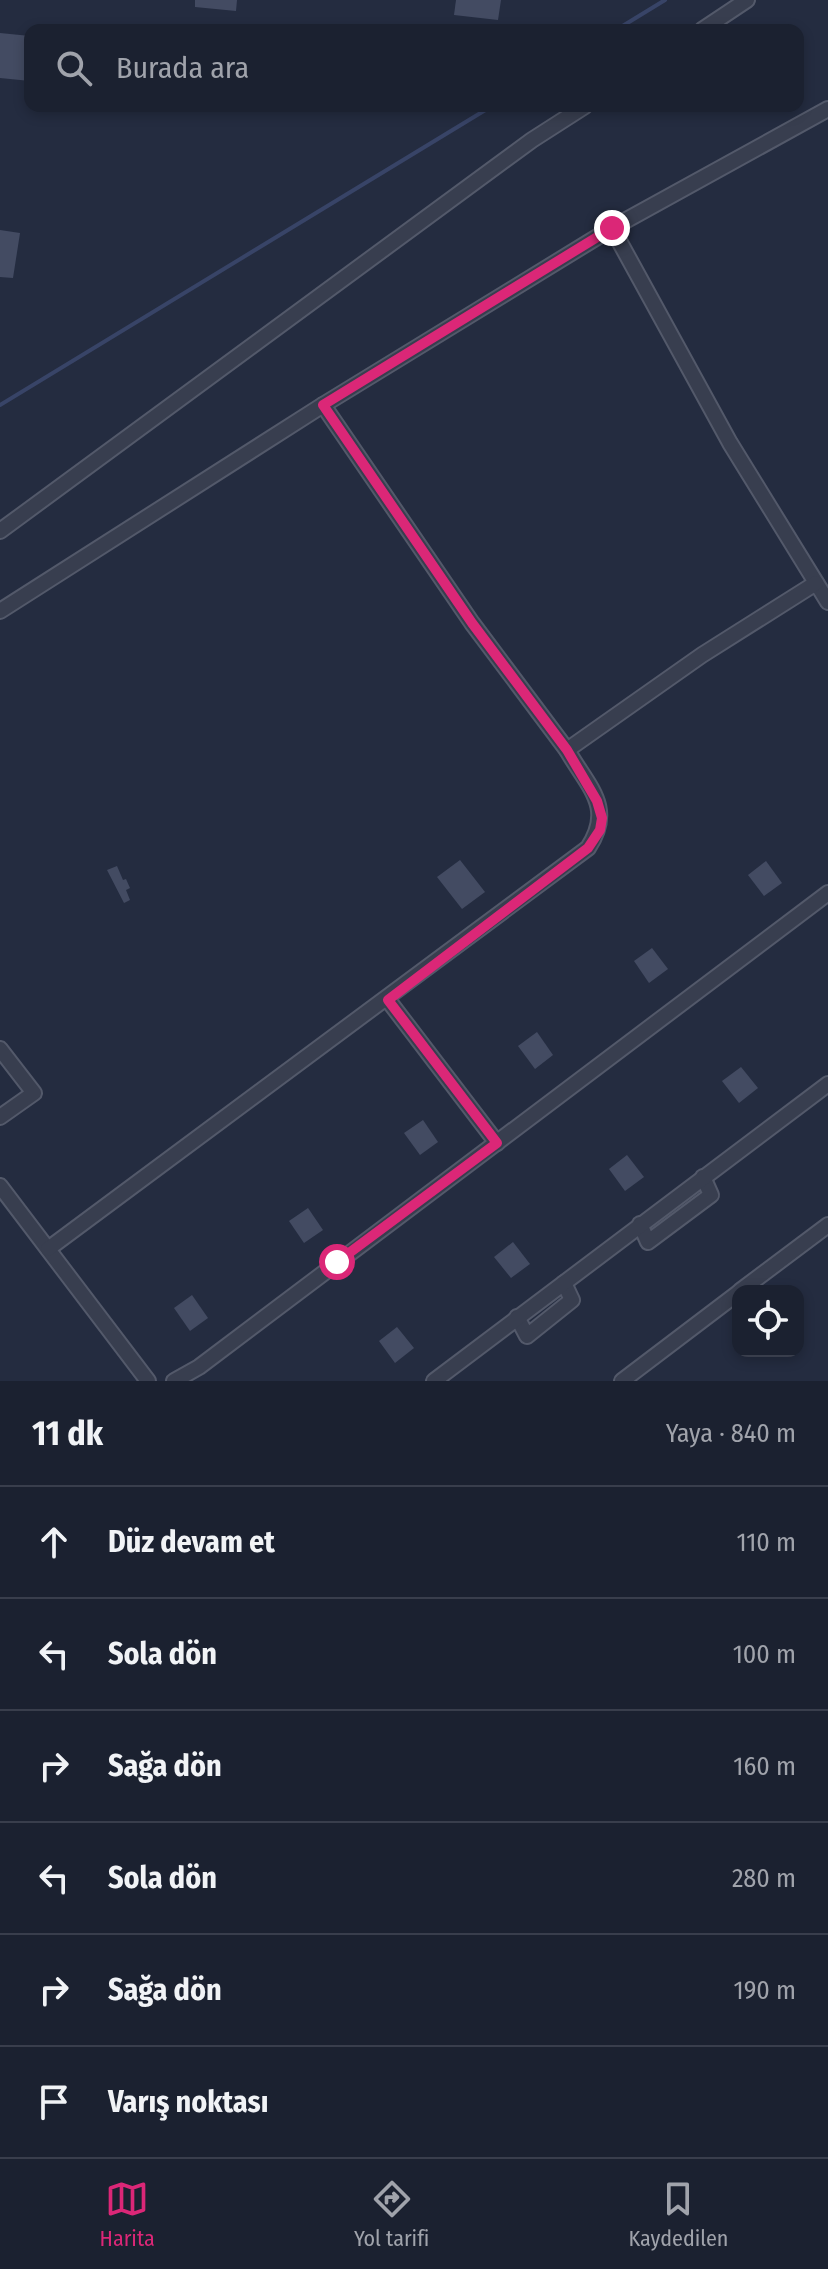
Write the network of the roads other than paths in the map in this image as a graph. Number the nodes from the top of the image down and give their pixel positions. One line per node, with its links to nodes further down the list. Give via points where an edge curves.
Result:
1 (747, 0): 2 (lane)
2 (711, 24)
3 (828, 109): 5 (lane)
4 (576, 112): 7 (lane)
5 (612, 228): 6 (lane); 8 (lane, via 730,443)
6 (323, 405): 10 (lane); 11 (lane, via 472,623)
7 (0, 531)
8 (816, 583): 9 (lane); 11 (lane)
9 (828, 602)
10 (0, 611)
11 (567, 750): 13 (lane, via 602,818 588,848)
12 (828, 893): 17 (lane)
13 (388, 1000): 17 (lane); 20 (lane)
14 (0, 1049): 16 (lane, via 34,1093)
15 (828, 1084): 21 (lane)
16 (0, 1117)
17 (497, 1143): 26 (lane)
18 (0, 1186): 20 (lane)
19 (828, 1225): 22 (lane)
20 (48, 1249): 25 (lane)
21 (564, 1283): 24 (lane); 24 (lane, via 572,1300 527,1336)
22 (748, 1285)
23 (732, 1297): 28 (lane)
24 (517, 1317): 27 (lane)
25 (148, 1381)
26 (174, 1381)
27 (434, 1381)
28 (622, 1381)

